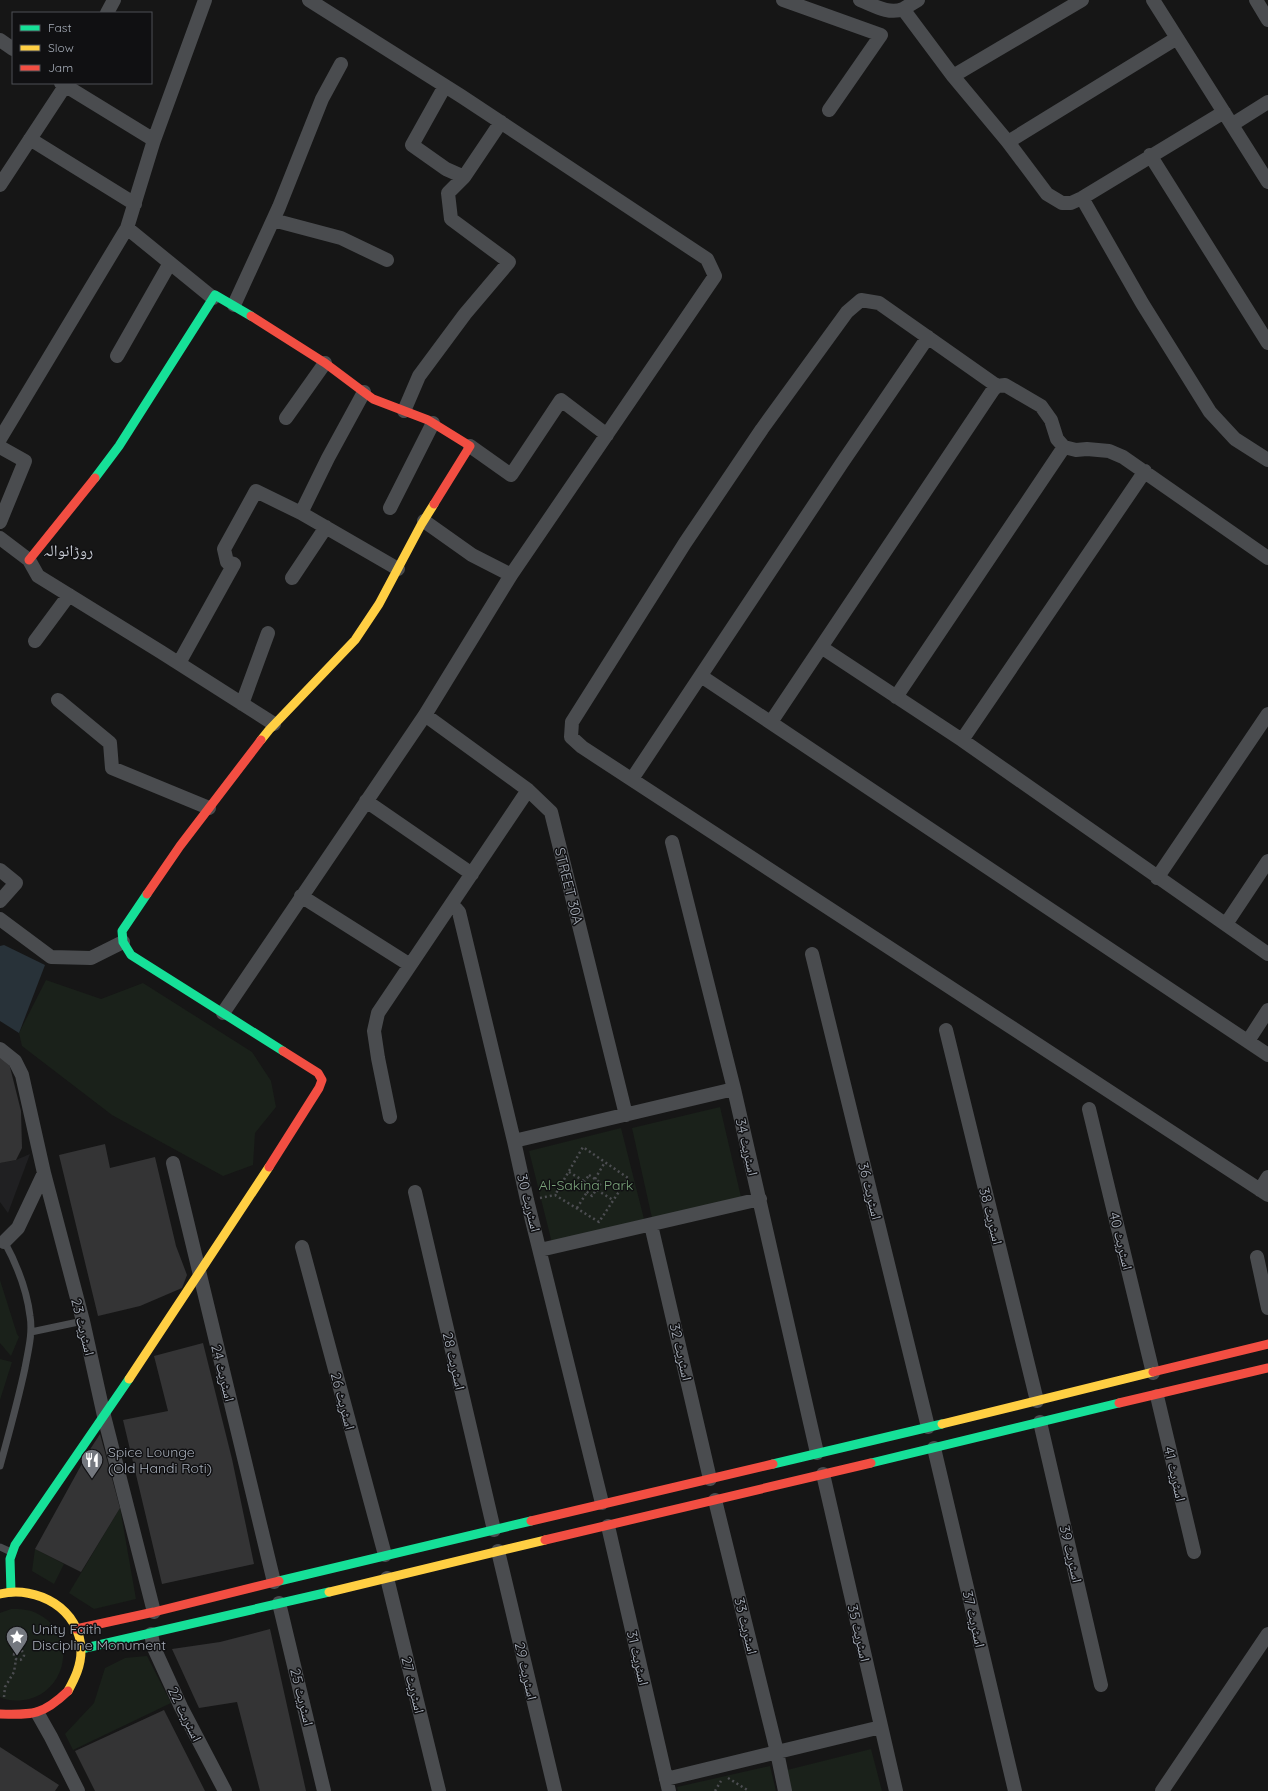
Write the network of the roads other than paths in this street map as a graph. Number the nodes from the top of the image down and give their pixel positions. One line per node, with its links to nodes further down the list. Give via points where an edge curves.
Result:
1 (114, 0): 11 (street)
2 (205, 0): 26 (street)
3 (309, 0): 19 (street)
4 (783, 0): 21 (street, via 881,35)
5 (860, 0): 10 (street, via 892,11)
6 (918, 0): 10 (street)
7 (1082, 0): 17 (street)
8 (1153, 0): 13 (street)
9 (1256, 0): 12 (street)
10 (903, 9): 17 (street)
11 (108, 12)
12 (1268, 20)
13 (1177, 38): 22 (street); 27 (street)
14 (0, 40): 15 (street)
15 (12, 48)
16 (341, 64): 34 (street, via 322,99)
17 (954, 76): 27 (street)
18 (65, 84): 25 (street); 26 (street)
19 (445, 86): 23 (street); 29 (street, via 412,144 446,169)
20 (1268, 102): 24 (street)
21 (829, 110)
22 (1224, 112): 24 (street); 28 (street)
23 (501, 122): 29 (street); 49 (street, via 707,259 715,276)
24 (1233, 124): 30 (street)
25 (30, 139): 31 (street); 33 (street)
26 (154, 140): 33 (street)
27 (1008, 142): 32 (street, via 1047,194 1062,203 1071,203)
28 (1150, 156): 32 (street); 41 (street)
29 (464, 177): 46 (street, via 448,193 451,219 509,262 465,314 419,376)
30 (1268, 182)
31 (0, 185)
32 (1082, 198): 54 (street, via 1210,412 1235,438)
33 (135, 204): 35 (street)
34 (273, 220): 36 (street, via 341,238); 39 (street)
35 (127, 228): 37 (street); 50 (street)
36 (387, 260)
37 (170, 263): 38 (street); 42 (street)
38 (213, 298): 39 (street, via 215,295); 63 (street, via 119,446)
39 (234, 305): 43 (street)
40 (928, 337): 44 (street); 72 (street); 81 (street, via 879,303 861,300 847,312 685,543 572,722 571,737)
41 (1268, 343)
42 (117, 356)
43 (325, 363): 45 (street); 47 (street)
44 (997, 386): 53 (street, via 1005,385 1015,389 1041,406 1057,439); 70 (street)
45 (364, 392): 46 (street, via 373,399); 57 (street)
46 (404, 411): 48 (street)
47 (286, 418)
48 (433, 423): 51 (street); 56 (street)
49 (607, 435): 51 (street, via 560,400 511,475); 65 (street)
50 (0, 440)
51 (470, 446): 58 (street)
52 (0, 447): 59 (street, via 24,461)
53 (1064, 447): 55 (street, via 1109,451); 73 (street)
54 (1268, 460)
55 (1145, 471): 62 (street); 80 (street)
56 (390, 508)
57 (301, 513): 60 (street); 71 (street, via 256,491 224,549 227,562 234,564)
58 (424, 521): 64 (street); 65 (street, via 472,555)
59 (0, 522)
60 (326, 527): 64 (street); 66 (street)
61 (0, 538): 63 (street)
62 (1268, 558)
63 (29, 560): 67 (street, via 38,576)
64 (398, 569): 79 (street, via 355,640)
65 (511, 575): 77 (street)
66 (292, 578)
67 (69, 595): 69 (street); 71 (street)
68 (268, 634): 75 (street)
69 (35, 641)
70 (820, 647): 73 (street); 78 (street)
71 (179, 663): 75 (street)
72 (701, 676): 78 (street); 81 (street)
73 (896, 697): 80 (street)
74 (58, 700): 84 (street, via 110,743 112,768)
75 (242, 704): 79 (street)
76 (1268, 714): 89 (street)
77 (425, 715): 82 (street, STREET 30A); 83 (street)
78 (771, 722): 102 (street)
79 (274, 724): 84 (street)
80 (962, 740): 89 (street)
81 (632, 779): 114 (street)
82 (528, 790): 88 (street); 107 (street, STREET 30A, via 551,812)
83 (366, 801): 88 (street); 90 (street)
84 (209, 808): 95 (street, via 122,931)
85 (672, 842): 105 (street, اسٹریٹ 34)
86 (1268, 861): 94 (street)
87 (0, 870): 91 (street, via 16,883)
88 (472, 874): 92 (street)
89 (1157, 878): 94 (street)
90 (301, 896): 98 (street); 100 (street)
91 (0, 901)
92 (452, 904): 98 (street); 109 (street, اسٹریٹ 30, via 459,912)
93 (0, 920): 95 (street, via 50,957 91,958)
94 (1226, 924): 97 (street)
95 (123, 942): 100 (street, via 131,955)
96 (812, 954): 133 (street, اسٹریٹ 36)
97 (1268, 954)
98 (410, 964): 108 (street, via 378,1013 374,1031)
99 (1268, 1010): 102 (street)
100 (223, 1013): 121 (street, via 318,1073 322,1080 237,1218)
101 (946, 1030): 129 (street, اسٹریٹ 38)
102 (1248, 1040): 104 (street)
103 (0, 1049): 111 (street, اسٹریٹ 23, via 15,1061 22,1075)
104 (1268, 1055)
105 (734, 1089): 107 (street); 115 (street, اسٹریٹ 34)
106 (1089, 1109): 127 (street, اسٹریٹ 40)
107 (626, 1115): 109 (street)
108 (390, 1117)
109 (514, 1141): 119 (street, اسٹریٹ 30)
110 (173, 1163): 121 (street, اسٹریٹ 24)
111 (44, 1173): 117 (street, via 18,1228); 123 (street, اسٹریٹ 23)
112 (1268, 1177): 114 (street)
113 (415, 1192): 143 (street, اسٹریٹ 28)
114 (1264, 1192)
115 (760, 1199): 116 (street); 135 (street, اسٹریٹ 34)
116 (651, 1225): 119 (street); 138 (street, اسٹریٹ 32)
117 (2, 1239): 124 (lane, via 27,1300)
118 (302, 1247): 148 (street, اسٹریٹ 26)
119 (540, 1250): 140 (street, اسٹریٹ 30)
120 (1257, 1257): 122 (street)
121 (199, 1273): 130 (street); 150 (street, اسٹریٹ 24)
122 (1268, 1308)
123 (82, 1321): 124 (lane); 130 (street, اسٹریٹ 23)
124 (31, 1332): 136 (lane, via 20,1390)
125 (1268, 1344): 127 (street)
126 (1268, 1368): 128 (street)
127 (1153, 1373): 129 (street)
128 (1156, 1396): 131 (street); 147 (street, اسٹریٹ 41)
129 (1037, 1401): 132 (street)
130 (104, 1416): 146 (street); 153 (street, اسٹریٹ 23)
131 (1040, 1422): 132 (street); 158 (street, اسٹریٹ 39)
132 (985, 1424): 133 (street); 134 (street)
133 (928, 1428): 135 (street)
134 (934, 1448): 137 (street); 171 (street, اسٹریٹ 37)
135 (817, 1453): 138 (street)
136 (0, 1466)
137 (823, 1474): 139 (street); 161 (street, اسٹریٹ 35)
138 (710, 1478): 140 (street)
139 (715, 1500): 142 (street); 162 (street, اسٹریٹ 33)
140 (602, 1503): 141 (street)
141 (572, 1523): 142 (street); 143 (street); 145 (street)
142 (608, 1526): 163 (street, اسٹریٹ 31)
143 (494, 1530): 148 (street)
144 (0, 1547): 146 (lane)
145 (498, 1551): 149 (street); 168 (street, اسٹریٹ 29)
146 (11, 1552): 151 (street)
147 (1194, 1552)
148 (385, 1555): 150 (street)
149 (387, 1578): 152 (street); 167 (street, اسٹریٹ 27)
150 (274, 1582): 153 (street)
151 (3, 1592): 154 (street, via 31,1592 50,1600 65,1612)
152 (279, 1603): 155 (street); 166 (street, اسٹریٹ 25)
153 (154, 1612): 154 (street)
154 (76, 1629): 157 (street)
155 (151, 1634): 157 (street); 165 (street, اسٹریٹ 22, via 154,1648 181,1707)
156 (1268, 1634): 172 (street)
157 (81, 1649): 160 (street, via 75,1682 53,1707)
158 (1101, 1685)
159 (0, 1714): 160 (street, via 13,1717)
160 (38, 1714): 164 (street)
161 (881, 1727): 162 (street); 170 (street, اسٹریٹ 35)
162 (777, 1752): 163 (street); 169 (street, اسٹریٹ 33)
163 (668, 1785)
164 (78, 1791)
165 (225, 1791)
166 (324, 1791)
167 (439, 1791)
168 (555, 1791)
169 (785, 1791)
170 (896, 1791)
171 (1015, 1791)
172 (1162, 1791)

